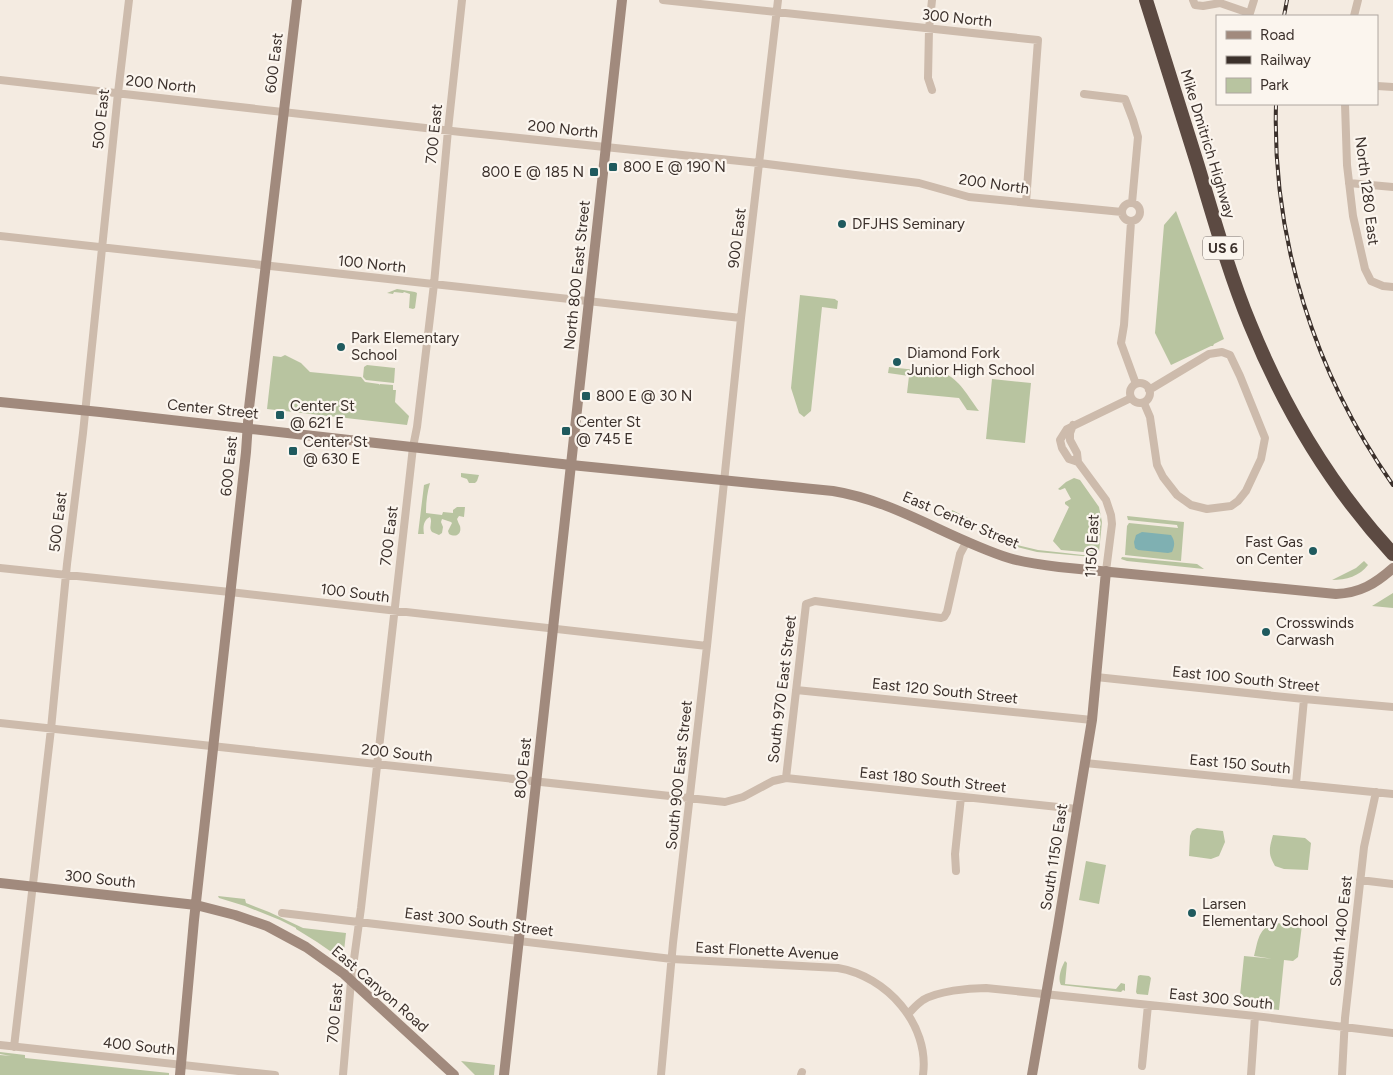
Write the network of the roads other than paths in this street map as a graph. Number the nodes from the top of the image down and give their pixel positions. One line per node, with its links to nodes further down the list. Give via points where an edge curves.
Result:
1 (129, 0): 20 (street, 500 East)
2 (296, 0): 23 (street, 600 East)
3 (462, 0): 24 (street, 700 East)
4 (622, 0): 25 (street, North 800 East Street)
5 (663, 0): 12 (street, 300 North)
6 (778, 0): 12 (street, 900 East)
7 (932, 0): 15 (street)
8 (1146, 0): 51 (highway, Mike Dmitrich Highway / US 6, via 1232,274 1266,360 1317,455)
9 (1254, 0): 13 (street)
10 (1358, 0): 14 (street)
11 (1194, 2): 13 (street, via 1203,6 1220,3)
12 (777, 12): 15 (street, 300 North); 26 (street, 900 East)
13 (1249, 15)
14 (1354, 15)
15 (929, 29): 19 (street, via 928,78); 29 (street, 300 North, via 1038,40)
16 (0, 80): 20 (street, 200 North)
17 (1378, 86): 18 (street)
18 (1393, 88)
19 (932, 90)
20 (118, 93): 23 (street, 200 North); 34 (street, 500 East)
21 (1084, 94): 30 (street, via 1125,99 1138,137)
22 (1345, 105): 27 (street, North 1280 East)
23 (283, 111): 24 (street, 200 North); 35 (street, 600 East)
24 (448, 130): 25 (street, 200 North); 36 (street, 700 East)
25 (606, 147): 26 (street, 200 North); 38 (street, North 800 East Street)
26 (759, 163): 29 (street, 200 North, via 919,183 969,197); 39 (street, 900 East)
27 (1349, 183): 28 (street); 37 (street, North 1280 East, via 1365,269 1370,280)
28 (1393, 187)
29 (1026, 202): 31 (street, 200 North)
30 (1132, 203): 31 (street, via 1126,204); 32 (street, via 1140,215)
31 (1122, 212): 32 (street, via 1125,220)
32 (1130, 222): 40 (street, via 1124,326 1120,343)
33 (0, 236): 34 (street, 100 North)
34 (102, 248): 35 (street, 100 North); 45 (street, 500 East)
35 (266, 266): 36 (street, 100 North); 46 (street, 600 East)
36 (434, 284): 38 (street, 100 North); 47 (street, 700 East)
37 (1393, 287)
38 (589, 301): 39 (street, 100 North); 48 (street, North 800 East Street)
39 (741, 318): 49 (street, 900 East)
40 (1136, 384): 41 (street, via 1145,384); 42 (street, via 1131,388)
41 (1150, 390): 44 (street, via 1150,397); 44 (street, via 1209,354 1222,352 1230,355 1265,438 1261,459 1238,501 1231,506 1207,509 1191,505 1177,495 1157,465 1150,416)
42 (1131, 398): 44 (street, via 1135,403); 54 (street, 1150 East, via 1073,425 1070,433 1078,462 1109,507 1112,524)
43 (0, 402): 45 (street, Center Street)
44 (1144, 403)
45 (85, 410): 46 (street, Center Street); 55 (street, 500 East)
46 (248, 428): 47 (street, Center Street); 56 (street, 600 East)
47 (413, 447): 48 (street, Center Street); 57 (street, 700 East)
48 (571, 465): 49 (street, East Center Street); 58 (street, 800 East)
49 (724, 479): 50 (street, East Center Street, via 855,495 892,507); 60 (street, South 900 East Street)
50 (967, 541): 54 (street, East Center Street, via 1002,556 1034,564); 62 (street, South 970 East Street, via 960,554 944,617 815,601 806,604)
51 (1393, 554)
52 (0, 568): 55 (street, 100 South)
53 (1393, 568): 54 (street, East Center Street, via 1365,588 1348,594)
54 (1106, 571): 59 (street, 1150 East)
55 (66, 575): 56 (street, 100 South); 67 (street, 500 East)
56 (230, 592): 57 (street, 100 South); 68 (street, 600 East)
57 (394, 611): 58 (street, 100 South); 70 (street, 700 East)
58 (554, 629): 60 (street, 100 South); 72 (street, 800 East)
59 (1099, 642): 61 (street, South 1150 East)
60 (707, 646): 77 (street, South 900 East Street)
61 (1096, 677): 63 (street, East 100 South Street); 65 (street, South 1150 East)
62 (796, 690): 65 (street, East 120 South Street); 71 (street, South 970 East Street)
63 (1304, 699): 64 (street, East 100 South Street); 73 (street)
64 (1393, 707)
65 (1092, 720): 69 (street, South 1150 East)
66 (0, 723): 67 (street, 200 South)
67 (51, 729): 68 (street, 200 South); 83 (street, 500 East)
68 (213, 746): 70 (street, 200 South); 84 (street, 600 East)
69 (1085, 763): 73 (street, East 150 South); 78 (street, South 1150 East)
70 (377, 764): 72 (street, 200 South); 86 (street, 700 East)
71 (786, 778): 76 (street, East 180 South Street); 77 (street, 200 South, via 731,801)
72 (537, 782): 77 (street, 200 South); 87 (street, 800 East)
73 (1296, 784): 74 (street, East 150 South)
74 (1376, 792): 75 (street, East 150 South); 80 (street, South 1400 East)
75 (1393, 794)
76 (961, 797): 78 (street, East 180 South Street); 79 (street)
77 (690, 798): 88 (street, South 900 East Street)
78 (1077, 809): 90 (street, South 1150 East)
79 (956, 871)
80 (1360, 880): 82 (street); 94 (street, South 1400 East)
81 (0, 883): 83 (street, 300 South)
82 (1393, 884)
83 (33, 886): 84 (street, 300 South); 97 (street, 500 East)
84 (196, 905): 89 (street, East Canyon Road, via 280,932 318,955); 99 (street, 600 East)
85 (282, 913): 86 (street, East 300 South Street)
86 (360, 922): 87 (street, East 300 South Street); 89 (street, 700 East)
87 (519, 941): 88 (street, East 300 South Street); 103 (street, 800 East)
88 (672, 959): 92 (street, East Flonette Avenue, via 849,970 867,977 889,993); 104 (street, South 900 East Street)
89 (351, 981): 101 (street, 700 East); 102 (street, East Canyon Road)
90 (1046, 994): 91 (street, East 300 South); 92 (street, via 986,988 959,989 922,1000); 106 (street, South 1150 East)
91 (1148, 1005): 93 (street, East 300 South); 98 (street)
92 (908, 1014): 105 (street, East Flonette Avenue, via 922,1046)
93 (1255, 1016): 94 (street, East 300 South); 107 (street)
94 (1344, 1028): 95 (street, East 300 South); 108 (street, South 1400 East)
95 (1393, 1033)
96 (0, 1045): 97 (street, 400 South)
97 (14, 1047): 99 (street, 400 South)
98 (1142, 1066)
99 (180, 1070): 100 (street, 400 South)
100 (275, 1075)
101 (343, 1075)
102 (454, 1075)
103 (504, 1075)
104 (661, 1075)
105 (923, 1075)
106 (1032, 1075)
107 (1251, 1075)
108 (1342, 1075)

